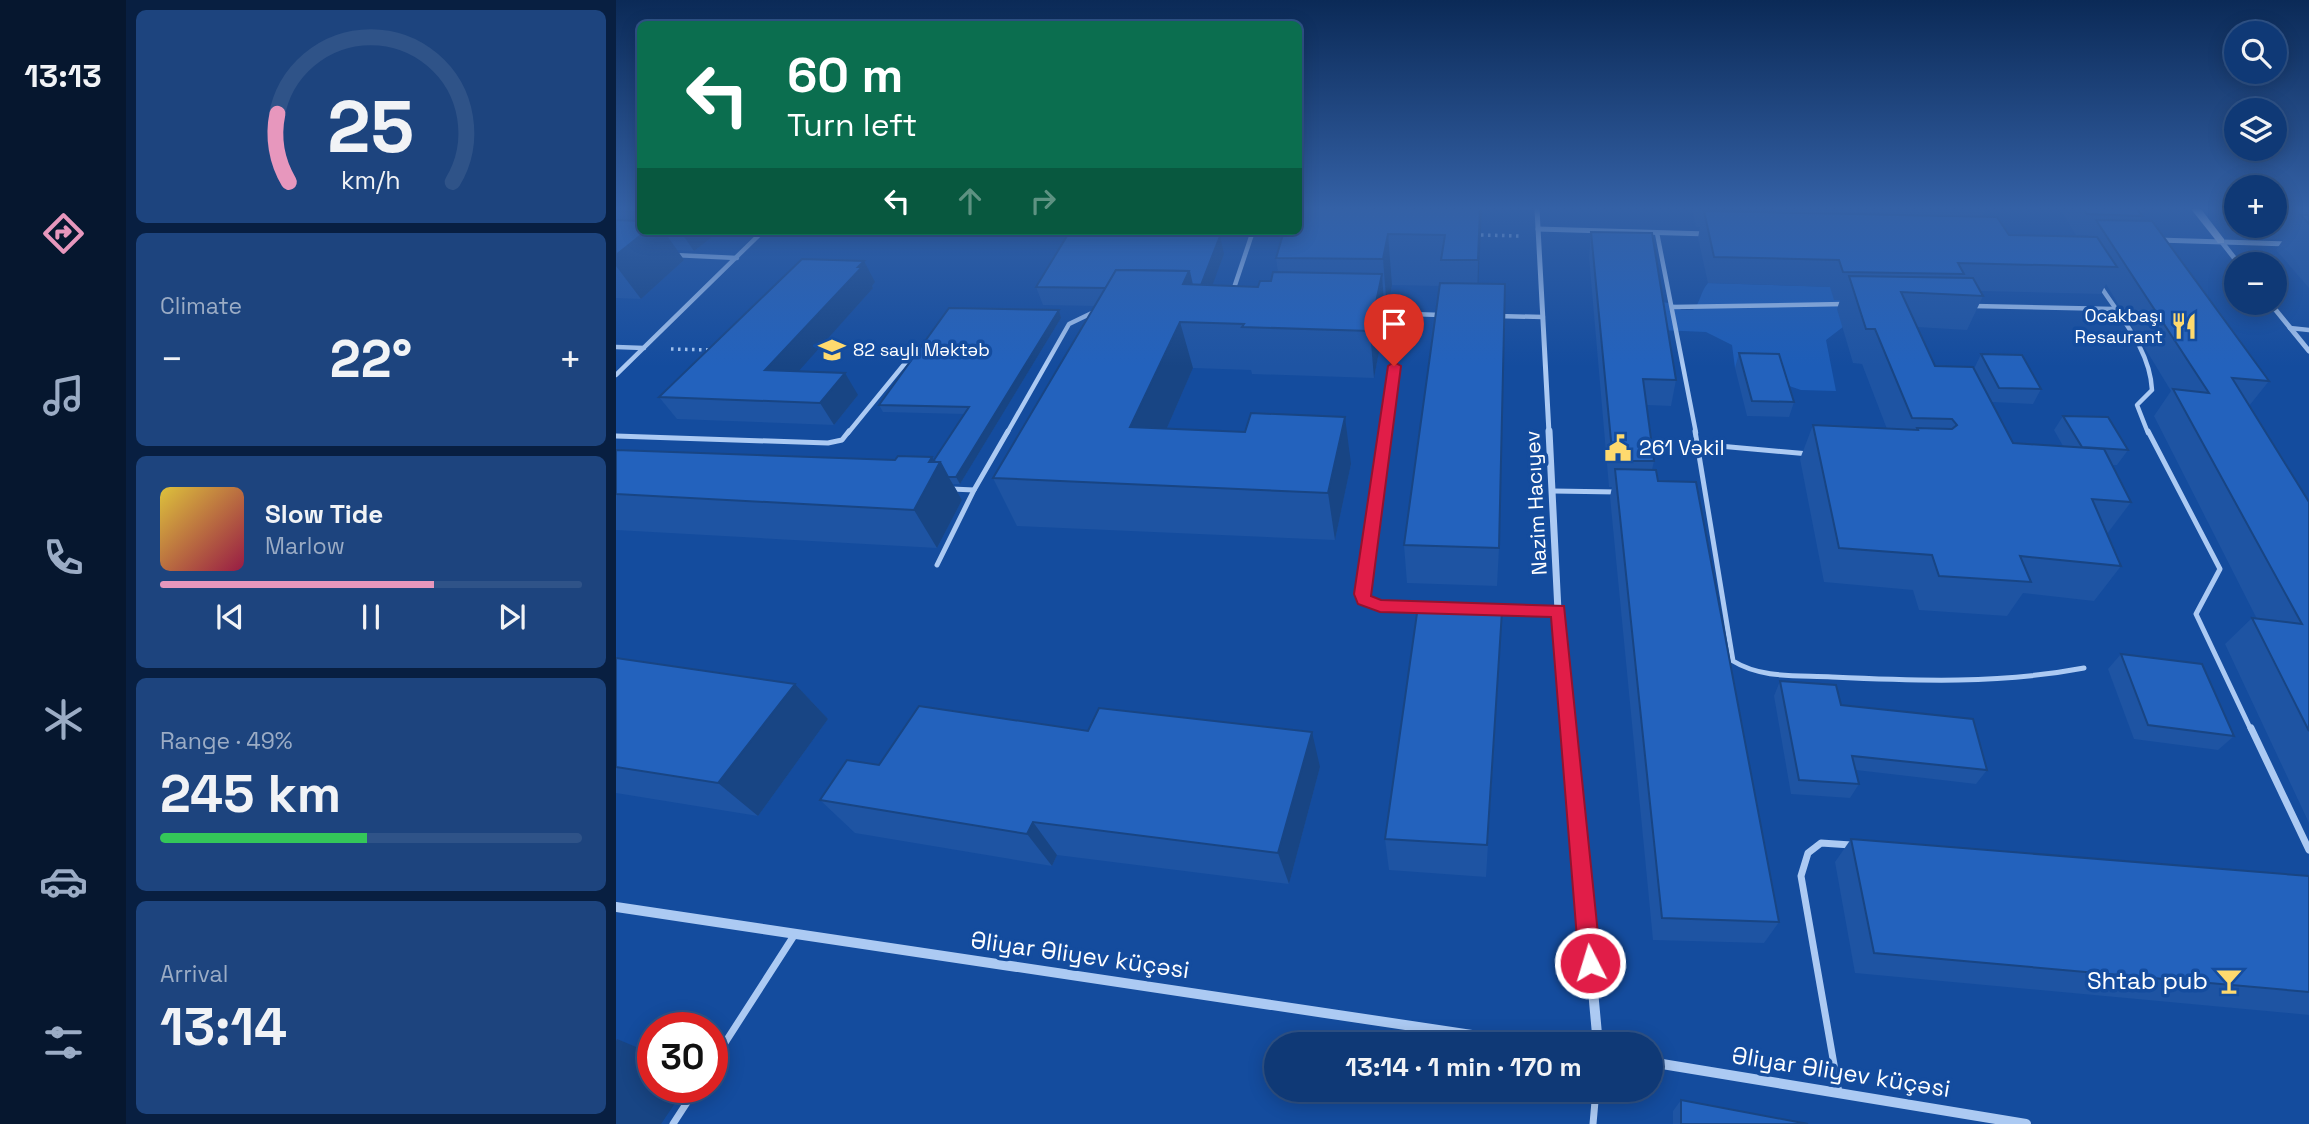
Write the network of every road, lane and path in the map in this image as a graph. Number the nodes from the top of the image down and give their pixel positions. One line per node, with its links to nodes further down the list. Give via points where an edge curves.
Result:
1 (733, 261): 21 (lane)
2 (1243, 261): 6 (lane)
3 (1540, 261): 17 (street, Nazim Hacıyev)
4 (1663, 261): 9 (lane)
5 (2094, 274): 10 (lane)
6 (1231, 298)
7 (1850, 304): 9 (lane)
8 (1961, 306): 10 (lane)
9 (1672, 307): 27 (lane)
10 (2114, 309): 39 (lane, via 2135,337 2153,379 2152,390 2137,405 2139,415 2220,569 2196,614)
11 (1103, 310): 30 (lane, via 1069,324)
12 (1374, 313): 13 (lane)
13 (1402, 313): 14 (lane); 34 (lane, via 1362,594 1364,600 1380,606)
14 (1453, 315)
15 (2280, 315): 18 (street)
16 (1492, 316): 17 (lane)
17 (1543, 317): 31 (street, Nazim Hacıyev)
18 (2290, 328): 19 (lane); 24 (street)
19 (2309, 330)
20 (616, 347): 21 (lane)
21 (645, 348): 22 (path); 25 (lane)
22 (719, 350)
23 (915, 351): 26 (lane, via 842,440)
24 (2309, 351)
25 (616, 375)
26 (616, 436)
27 (1697, 444): 28 (lane); 37 (lane, via 1732,661 1748,670 1774,674 1994,681)
28 (1810, 454)
29 (947, 489): 30 (lane)
30 (974, 490): 33 (lane)
31 (1553, 491): 32 (lane); 36 (street, Nazim Hacıyev)
32 (1622, 492)
33 (937, 565)
34 (1435, 607)
35 (1448, 608): 36 (lane)
36 (1558, 611): 43 (street, Nazim Hacıyev)
37 (2084, 668)
38 (1860, 846): 46 (lane, via 1821,843 1808,853 1801,876)
39 (2309, 850)
40 (616, 907): 41 (street, Əliyar Əliyev küçəsi)
41 (795, 934): 42 (street, Əliyar Əliyev küçəsi); 44 (lane)
42 (1452, 1032)
43 (1597, 1032)
44 (728, 1038)
45 (1663, 1064): 46 (street, Əliyar Əliyev küçəsi)
46 (1839, 1093): 51 (street, Əliyar Əliyev küçəsi)
47 (1595, 1102): 50 (lane)
48 (687, 1103): 49 (lane)
49 (673, 1124)
50 (1593, 1124)
51 (2026, 1124)

